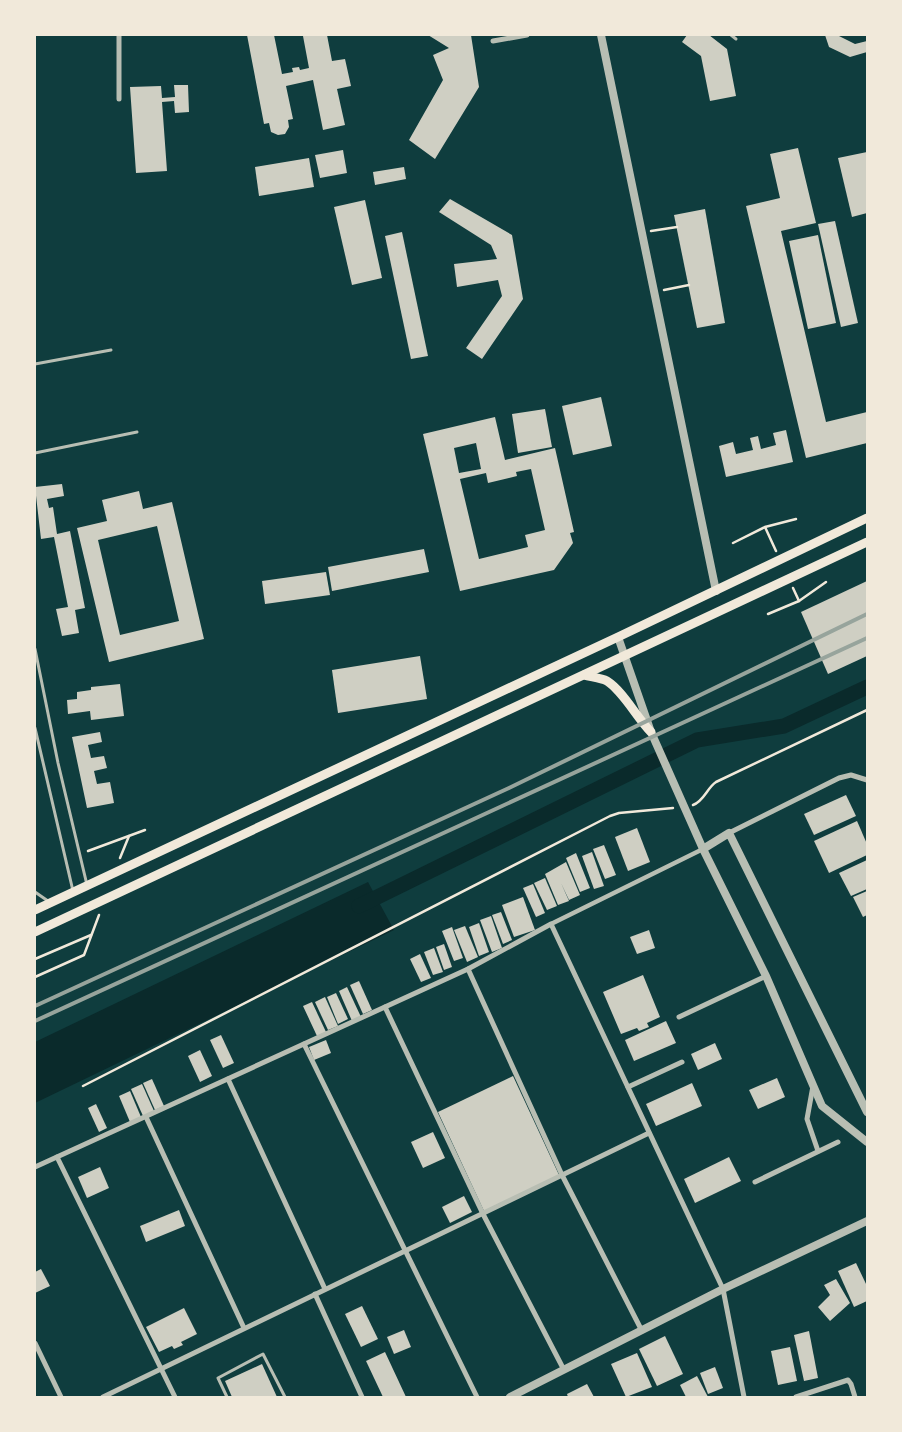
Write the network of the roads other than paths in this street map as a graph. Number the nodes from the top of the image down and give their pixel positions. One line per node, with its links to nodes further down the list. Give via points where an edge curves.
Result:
1 (119, 35): 7 (street)
2 (527, 35): 6 (street)
3 (601, 35): 14 (street)
4 (731, 35): 5 (lane)
5 (736, 39)
6 (494, 41)
7 (119, 99)
8 (110, 350): 9 (lane)
9 (35, 364)
10 (137, 432): 11 (lane)
11 (35, 453)
12 (867, 518): 14 (main road)
13 (867, 542): 17 (main road)
14 (716, 591): 15 (main road)
15 (618, 638): 17 (street); 26 (main road)
16 (35, 649): 26 (lane)
17 (626, 656): 18 (main road); 20 (street)
18 (584, 675): 20 (main road, via 606,680); 32 (main road)
19 (35, 728): 21 (lane)
20 (651, 732): 25 (street)
21 (40, 753): 22 (lane); 28 (lane)
22 (35, 755)
23 (867, 780): 24 (street, via 851,776 839,778)
24 (730, 833): 25 (street); 42 (street)
25 (703, 849): 31 (street); 34 (street)
26 (88, 886): 28 (main road)
27 (35, 892): 29 (lane)
28 (73, 892): 29 (main road)
29 (50, 903): 30 (main road)
30 (35, 910)
31 (551, 924): 33 (street); 41 (street)
32 (35, 932)
33 (468, 969): 35 (street); 50 (street)
34 (766, 976): 36 (street); 40 (street)
35 (385, 1007): 37 (street); 52 (street)
36 (679, 1017)
37 (304, 1044): 39 (street); 54 (street)
38 (682, 1062): 41 (street)
39 (228, 1079): 43 (street); 55 (street)
40 (813, 1086): 46 (street, via 822,1106); 47 (street, via 807,1119)
41 (628, 1088): 44 (street)
42 (867, 1112)
43 (146, 1117): 48 (street); 58 (street)
44 (649, 1133): 50 (street); 56 (street)
45 (838, 1142): 47 (street)
46 (867, 1142)
47 (818, 1151): 51 (street)
48 (57, 1157): 49 (street); 61 (street)
49 (35, 1167)
50 (563, 1176): 52 (street); 59 (street)
51 (755, 1182)
52 (483, 1214): 54 (street); 62 (street)
53 (867, 1221): 56 (street)
54 (404, 1250): 55 (street); 69 (street)
55 (325, 1289): 57 (street)
56 (723, 1289): 59 (street); 71 (street)
57 (315, 1294): 58 (street); 68 (street)
58 (244, 1328): 61 (street)
59 (642, 1331): 62 (street)
60 (35, 1343): 63 (street)
61 (161, 1368): 64 (street); 65 (street)
62 (564, 1370): 70 (street)
63 (61, 1397)
64 (103, 1397)
65 (174, 1397)
66 (227, 1397): 67 (lane, via 218,1378 263,1354)
67 (284, 1397)
68 (362, 1397)
69 (477, 1397)
70 (510, 1397)
71 (744, 1397)
72 (796, 1397): 73 (street, via 848,1380)
73 (855, 1397)

